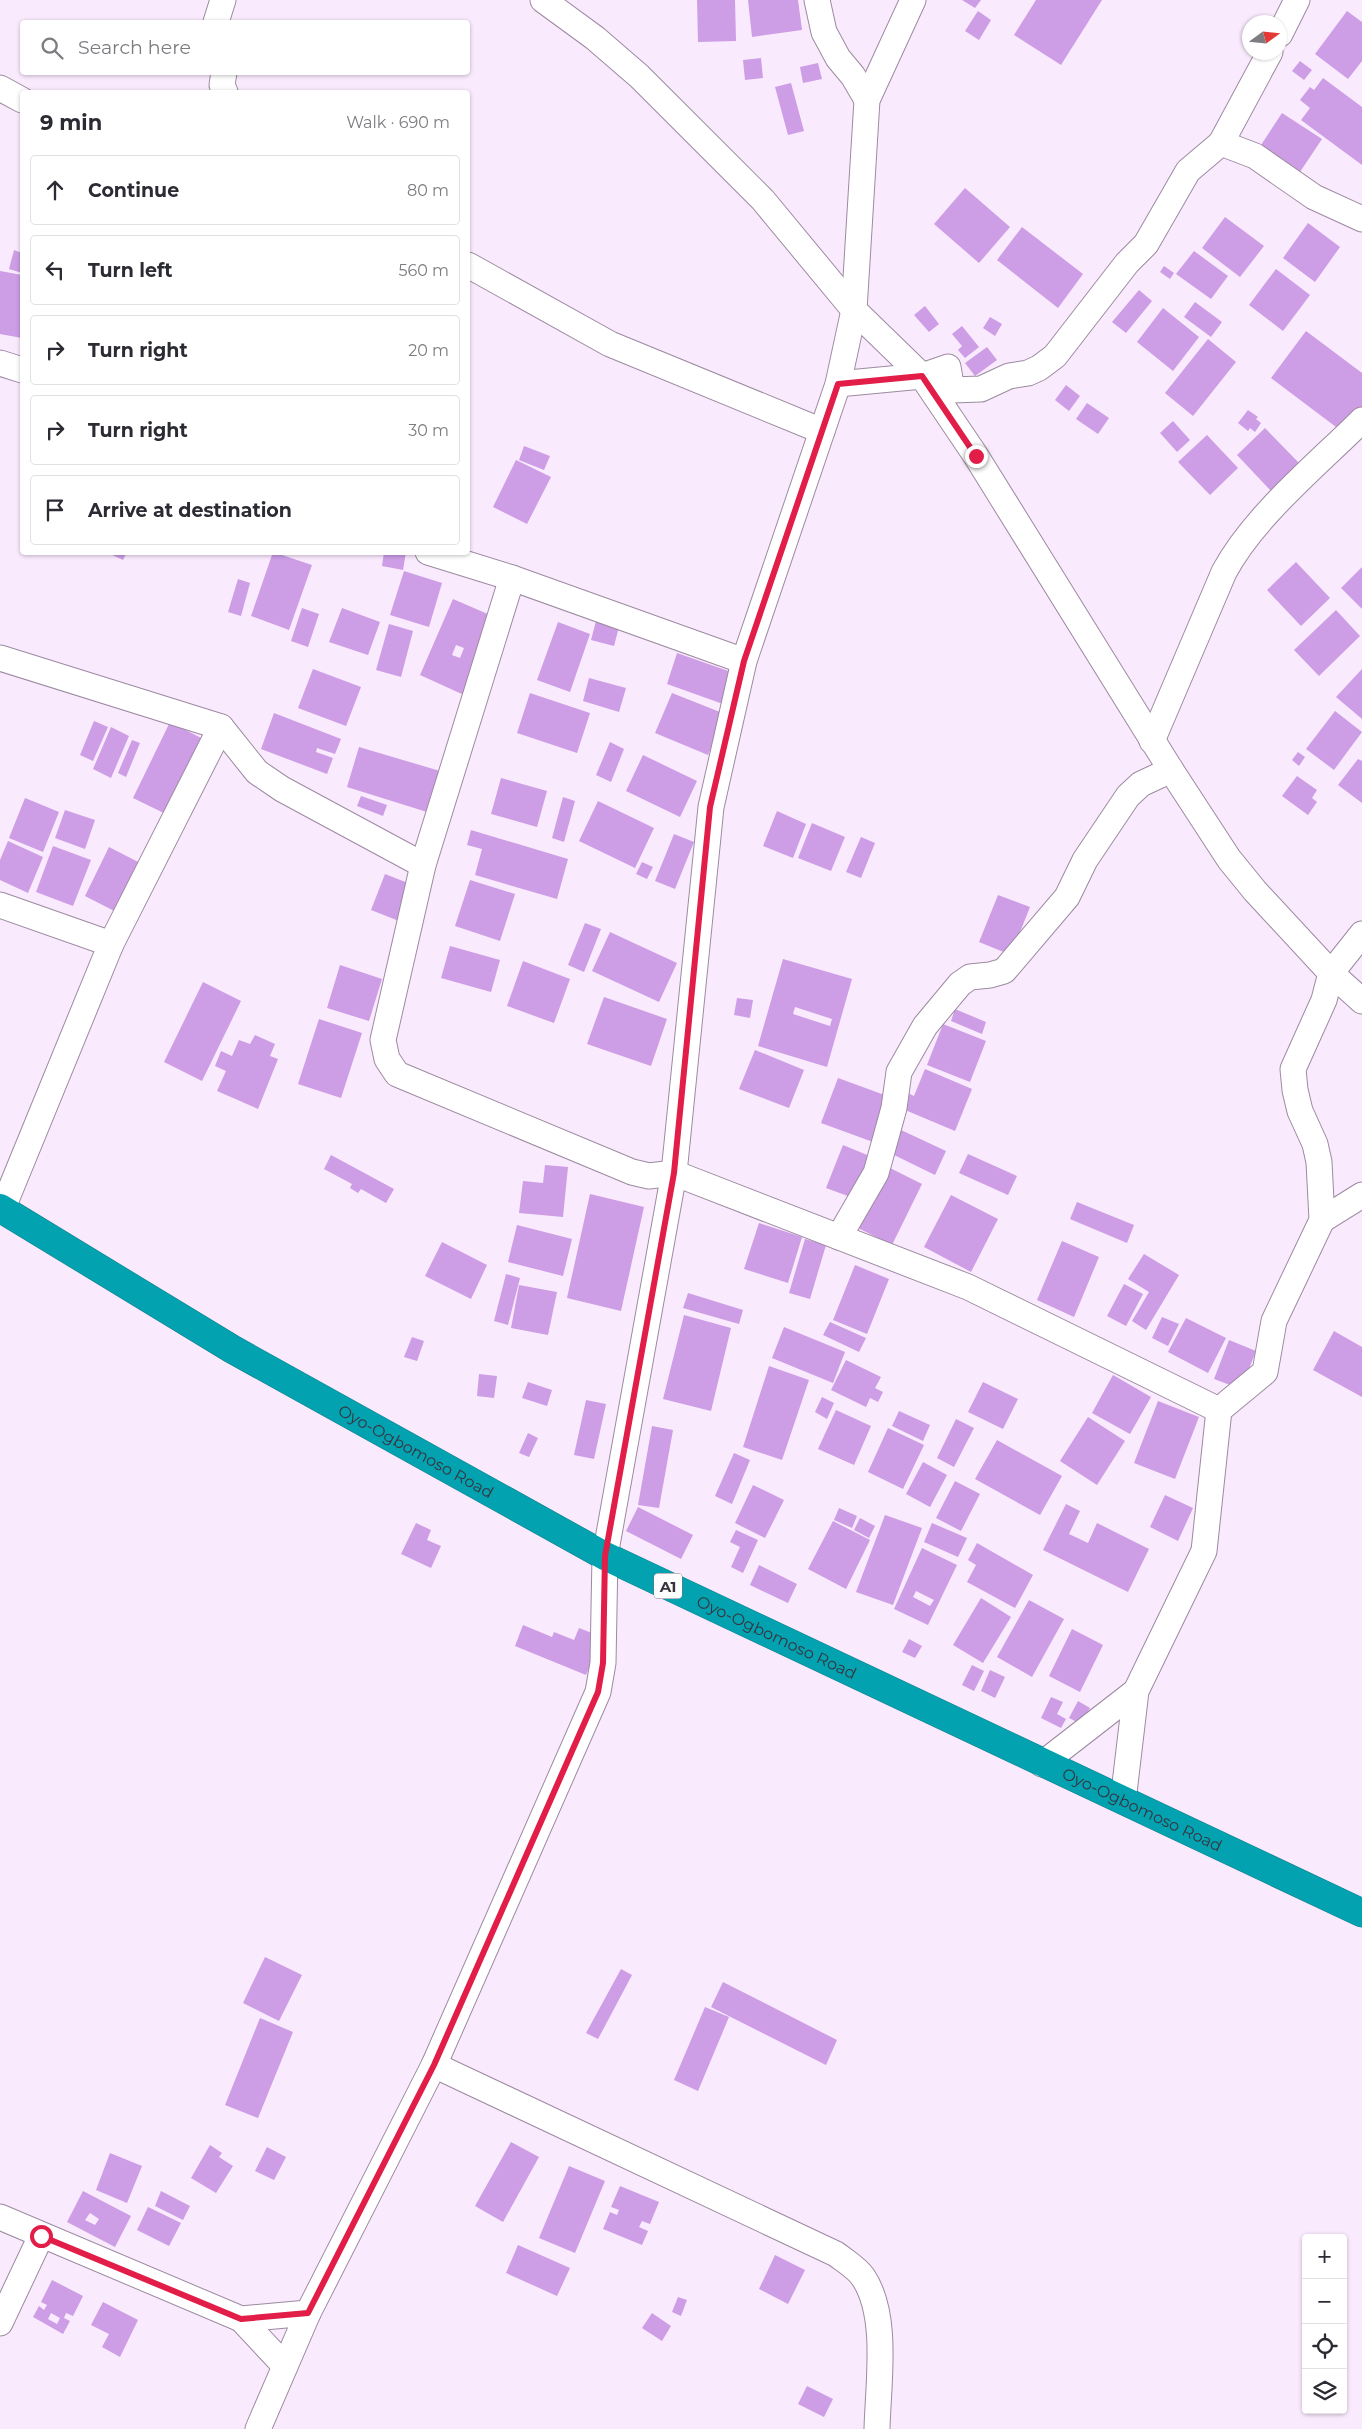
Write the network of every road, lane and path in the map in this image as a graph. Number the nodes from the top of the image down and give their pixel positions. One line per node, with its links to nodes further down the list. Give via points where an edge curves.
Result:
1 (222, 0): 6 (street)
2 (543, 0): 17 (street, via 639,76 763,200)
3 (817, 0): 13 (street, via 824,32)
4 (913, 0): 13 (street)
5 (1297, 0): 7 (street)
6 (217, 20)
7 (1287, 20)
8 (1266, 60): 14 (street)
9 (224, 75): 11 (street)
10 (0, 88): 12 (street)
11 (224, 90)
12 (20, 99)
13 (867, 100): 17 (street)
14 (1221, 143): 15 (street, via 1255,156 1314,197); 20 (street, via 1188,172 1146,244 1127,263 1055,356 1028,373 1009,376 981,389 952,390 948,367)
15 (1362, 219)
16 (470, 266): 23 (street, via 610,344)
17 (854, 310): 20 (street); 21 (street)
18 (0, 363): 19 (street)
19 (20, 369)
20 (922, 376): 21 (street); 29 (street, via 976,456)
21 (838, 384): 23 (street)
22 (1362, 420): 29 (street, via 1269,512 1234,554)
23 (822, 431): 27 (street)
24 (438, 555): 25 (street)
25 (512, 578): 27 (street); 31 (street)
26 (0, 658): 28 (street)
27 (744, 661): 37 (street, via 710,807)
28 (221, 727): 31 (street, via 257,772); 34 (street)
29 (1152, 741): 30 (street)
30 (1171, 770): 35 (street, via 1229,858 1255,891); 41 (street, via 1141,784 1128,796 1085,860 1067,897 1004,971 970,977 960,984 925,1026 899,1072 894,1108 876,1173)
31 (423, 866): 37 (street, via 384,1040 386,1059 397,1074 632,1172 649,1176)
32 (0, 905): 34 (street)
33 (1362, 934): 35 (street)
34 (111, 944): 39 (street)
35 (1331, 973): 36 (street); 40 (street, via 1324,1000 1293,1069 1300,1111 1315,1144 1319,1162)
36 (1362, 1001)
37 (674, 1173): 41 (street); 43 (street)
38 (1362, 1195): 40 (street)
39 (1, 1209): 43 (highway, Oyo-Ogbomoso Road / A1, via 232,1349)
40 (1322, 1220): 42 (street, via 1274,1321 1265,1372)
41 (839, 1237): 42 (street, via 968,1286)
42 (1220, 1410): 44 (street, via 1204,1551)
43 (605, 1556): 45 (highway, Oyo-Ogbomoso Road / A1); 48 (street, via 603,1663 598,1692)
44 (1136, 1690): 45 (street); 46 (street)
45 (1042, 1764): 46 (highway, Oyo-Ogbomoso Road / A1)
46 (1123, 1801): 47 (highway, Oyo-Ogbomoso Road / A1)
47 (1362, 1912)
48 (434, 2065): 51 (street); 56 (street, via 836,2254 862,2276 877,2310)
49 (0, 2218): 50 (street)
50 (41, 2236): 52 (street); 53 (street)
51 (308, 2313): 52 (street); 54 (street)
52 (241, 2319): 54 (street)
53 (0, 2323)
54 (285, 2366): 55 (street)
55 (258, 2429)
56 (876, 2429)

